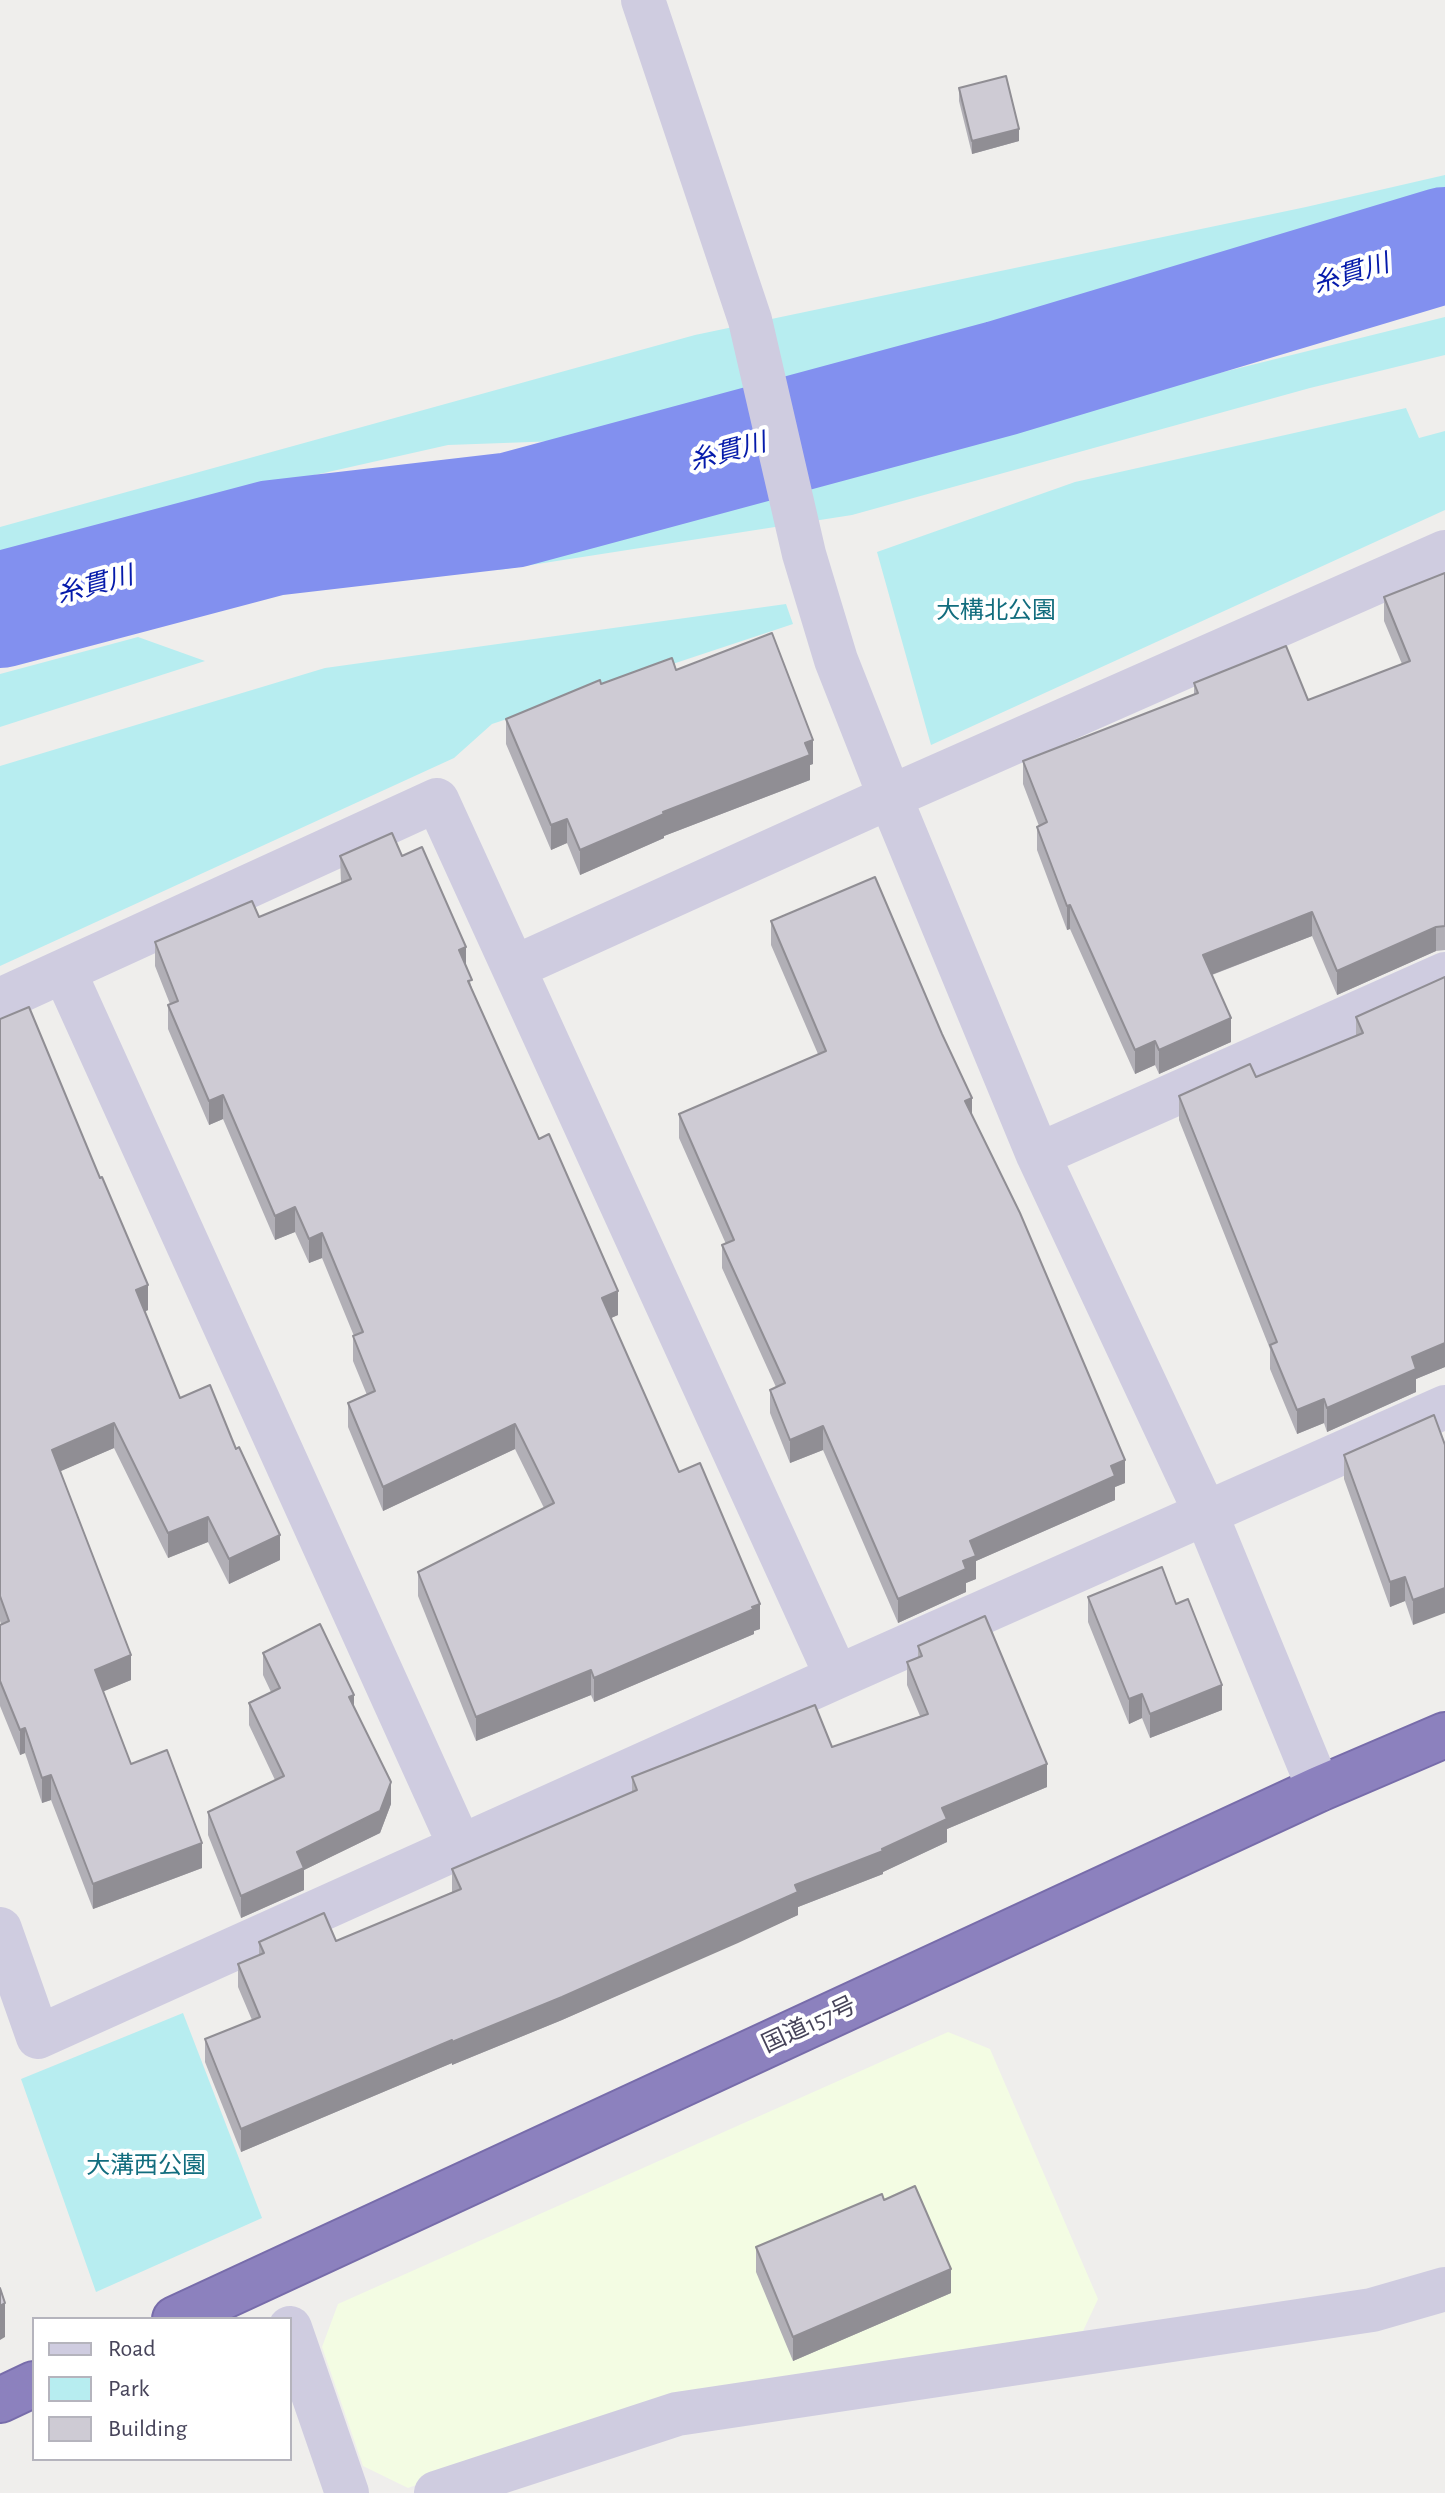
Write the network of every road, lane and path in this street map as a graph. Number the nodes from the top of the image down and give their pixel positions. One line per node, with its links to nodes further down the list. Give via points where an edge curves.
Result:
1 (643, 0): 3 (street, via 750,320 804,554 836,660)
2 (1445, 552): 3 (street)
3 (890, 797): 4 (street); 8 (street)
4 (515, 967): 5 (street, via 437,800); 11 (street)
5 (64, 971): 7 (street); 14 (street)
6 (1445, 974): 8 (street)
7 (0, 1000)
8 (1038, 1155): 10 (street)
9 (1445, 1407): 10 (street)
10 (1206, 1514): 11 (street); 13 (street)
11 (837, 1677): 14 (street)
12 (1445, 1735): 13 (highway, 国道157号)
13 (1319, 1789): 16 (highway, 国道157号)
14 (460, 1846): 15 (street, via 38,2037)
15 (0, 1929)
16 (272, 2274): 18 (highway, 国道157号); 19 (street)
17 (1445, 2289): 24 (street, via 1372,2310 677,2414)
18 (179, 2317)
19 (286, 2317)
20 (292, 2334): 23 (street)
21 (32, 2385): 22 (highway)
22 (0, 2400)
23 (347, 2493)
24 (436, 2493)

